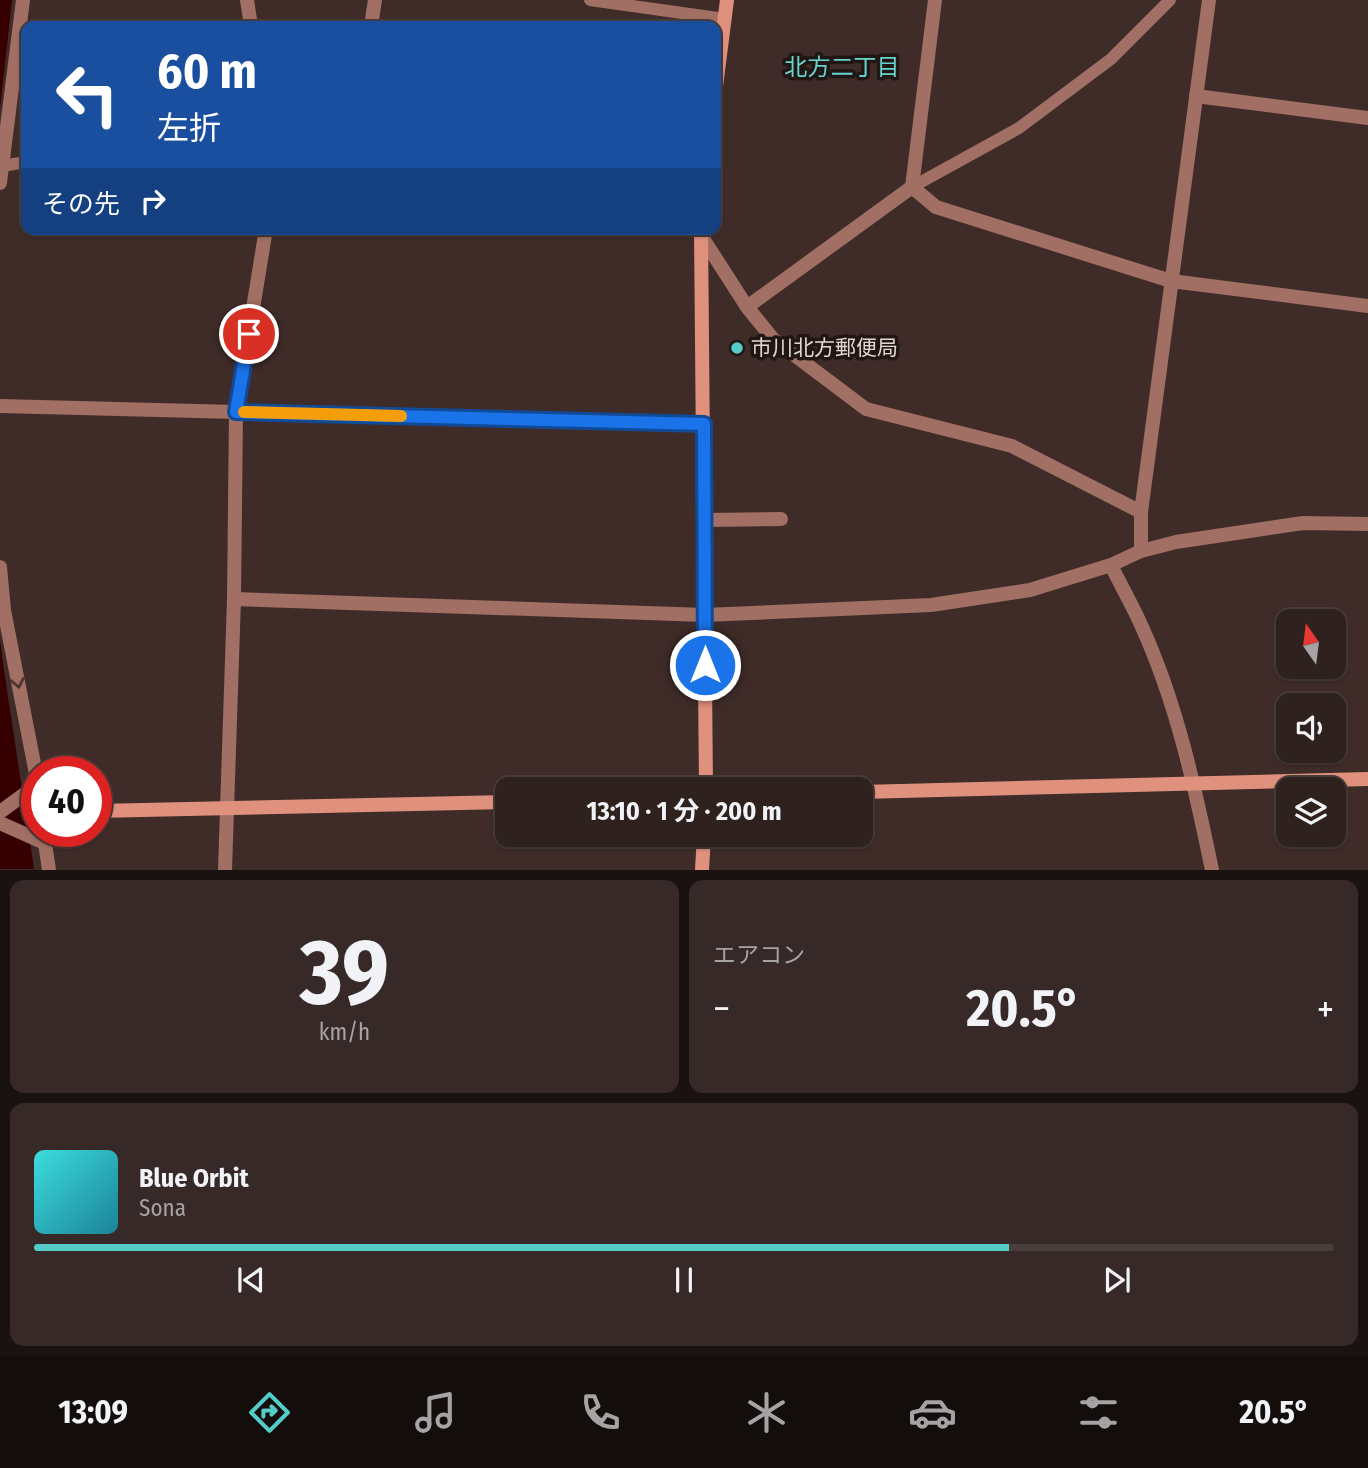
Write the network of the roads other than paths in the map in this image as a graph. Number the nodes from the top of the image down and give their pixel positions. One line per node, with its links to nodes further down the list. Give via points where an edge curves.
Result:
1 (23, 0): 16 (street)
2 (247, 0): 10 (street)
3 (375, 0): 11 (street)
4 (590, 0): 9 (lane)
5 (727, 0): 9 (street)
6 (934, 0): 18 (street)
7 (1170, 0): 18 (lane, via 1111,59 1019,128)
8 (1209, 0): 13 (street)
9 (725, 19): 12 (street)
10 (250, 21)
11 (372, 21)
12 (721, 49)
13 (1196, 96): 14 (street); 22 (street)
14 (1368, 118)
15 (21, 163): 16 (lane)
16 (2, 166): 17 (street)
17 (0, 183)
18 (912, 187): 22 (street, via 936,207); 24 (street)
19 (265, 235): 26 (street)
20 (702, 235): 27 (street)
21 (703, 235): 24 (street)
22 (1171, 281): 23 (street); 28 (street)
23 (1368, 306)
24 (747, 307): 28 (street, via 773,339 866,409 1012,446)
25 (0, 405): 26 (street)
26 (236, 412): 27 (street); 35 (street)
27 (704, 424): 30 (street)
28 (1141, 512): 32 (street)
29 (781, 519): 30 (street)
30 (705, 520): 36 (street)
31 (1368, 524): 32 (street, via 1303,523)
32 (1141, 551): 33 (street)
33 (1111, 565): 36 (street, via 1030,590 931,605); 40 (street, via 1147,640)
34 (0, 567): 37 (street, one-way to 37)
35 (234, 599): 36 (street); 44 (street)
36 (705, 615): 38 (street)
37 (33, 756)
38 (706, 777)
39 (1368, 779): 40 (street)
40 (1194, 782): 41 (street); 54 (street)
41 (873, 792)
42 (21, 797): 46 (street)
43 (495, 802): 44 (street)
44 (226, 808): 45 (street); 52 (street)
45 (112, 811)
46 (0, 812)
47 (0, 823): 48 (street)
48 (21, 829)
49 (48, 847): 51 (street)
50 (703, 847): 53 (street)
51 (49, 870)
52 (225, 870)
53 (702, 870)
54 (1212, 870)

